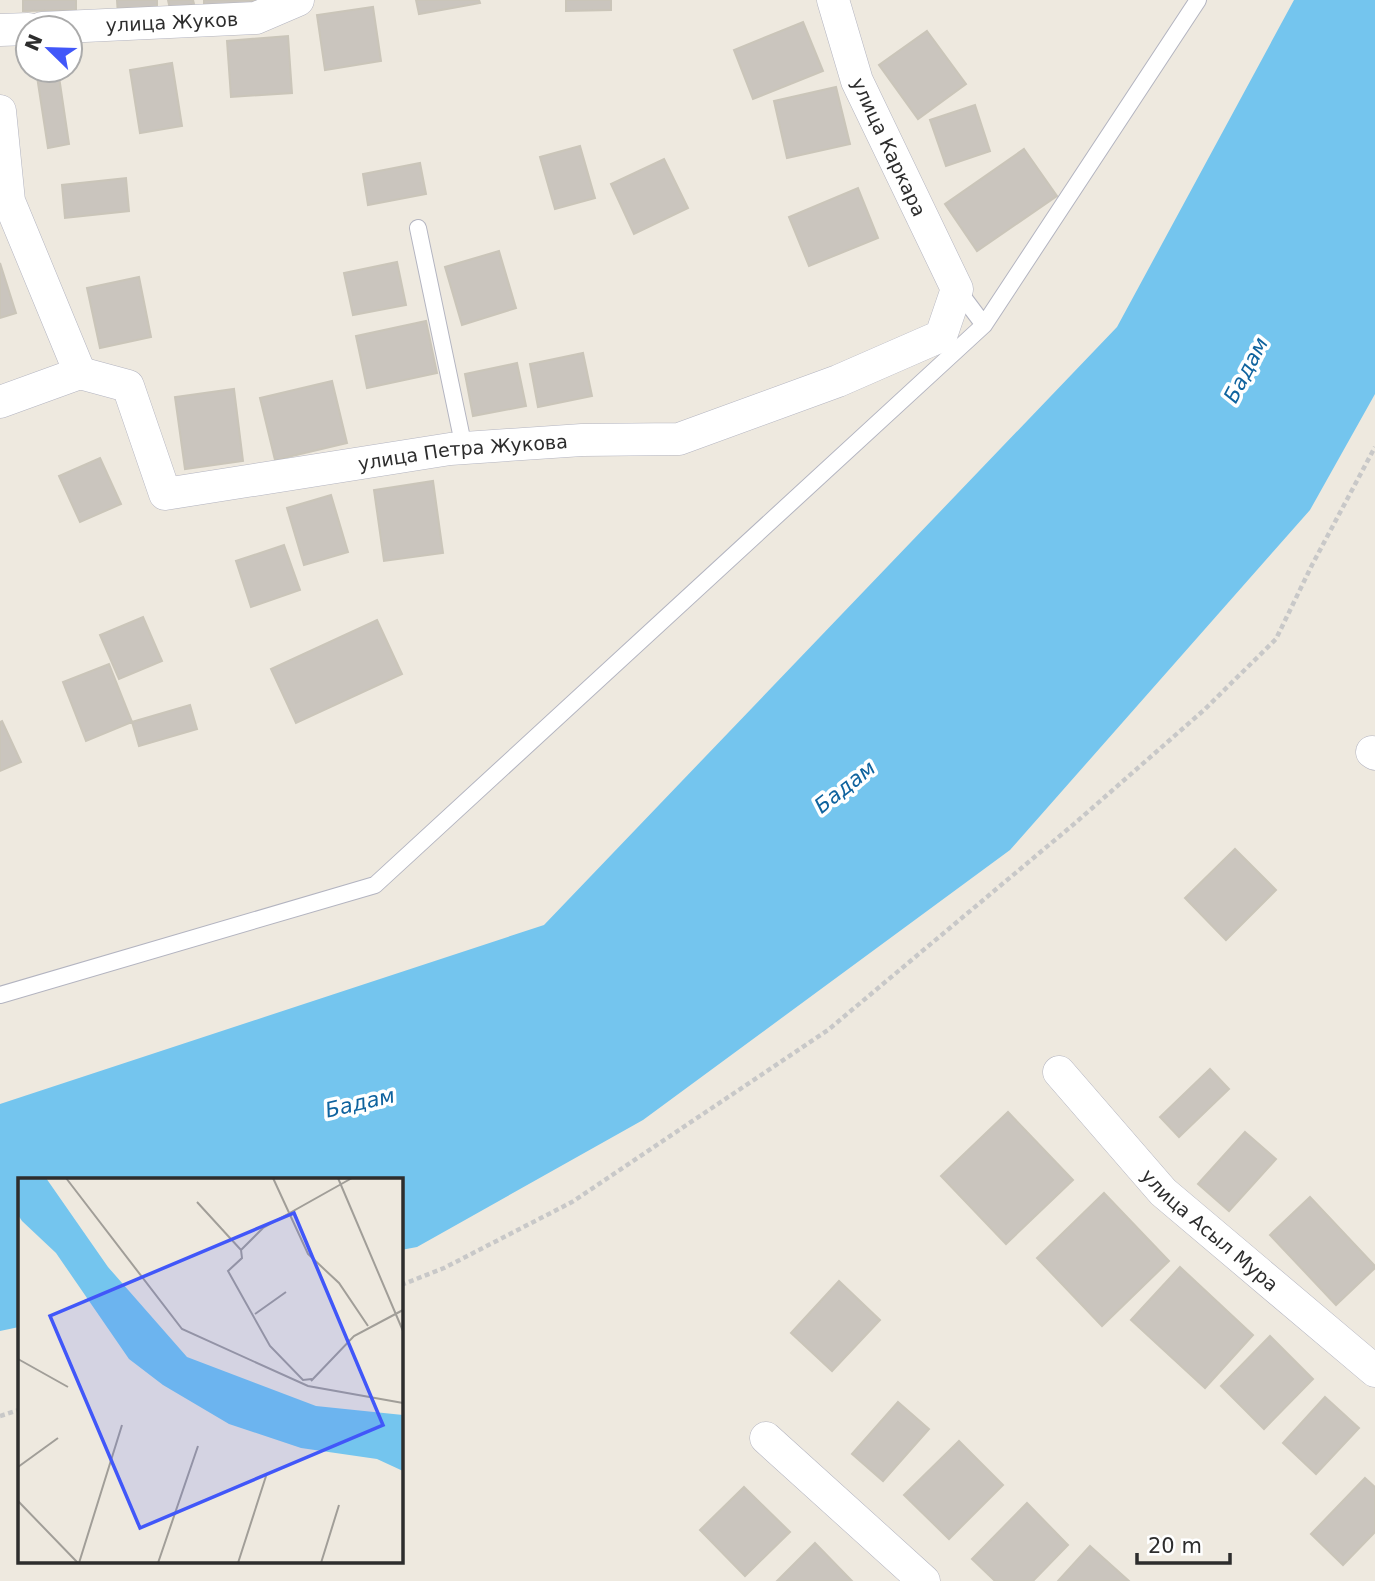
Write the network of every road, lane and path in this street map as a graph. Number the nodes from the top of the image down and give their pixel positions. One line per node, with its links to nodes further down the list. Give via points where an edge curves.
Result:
1 (298, 0): 4 (street, улица Жуков, via 256,18)
2 (833, 0): 7 (street, улица Каркара, via 857,81)
3 (1198, 0): 8 (lane)
4 (84, 26)
5 (0, 111): 9 (street, via 9,201)
6 (418, 228): 12 (lane)
7 (957, 289): 8 (lane); 12 (street, улица Петра Жукова, via 941,335 838,380 679,439)
8 (984, 325): 13 (lane, via 375,885)
9 (80, 373): 10 (street); 12 (street, улица Петра Жукова, via 128,386 165,494)
10 (0, 402)
11 (1375, 447): 15 (path, via 1276,639 1204,710 1074,824 828,1030 572,1202)
12 (464, 448)
13 (0, 995)
14 (1059, 1072): 16 (street, улица Асыл Мура, via 1163,1192)
15 (402, 1285)
16 (1375, 1371)
17 (18, 1410): 18 (path)
18 (0, 1416)
19 (765, 1438): 20 (street)
20 (924, 1581)

